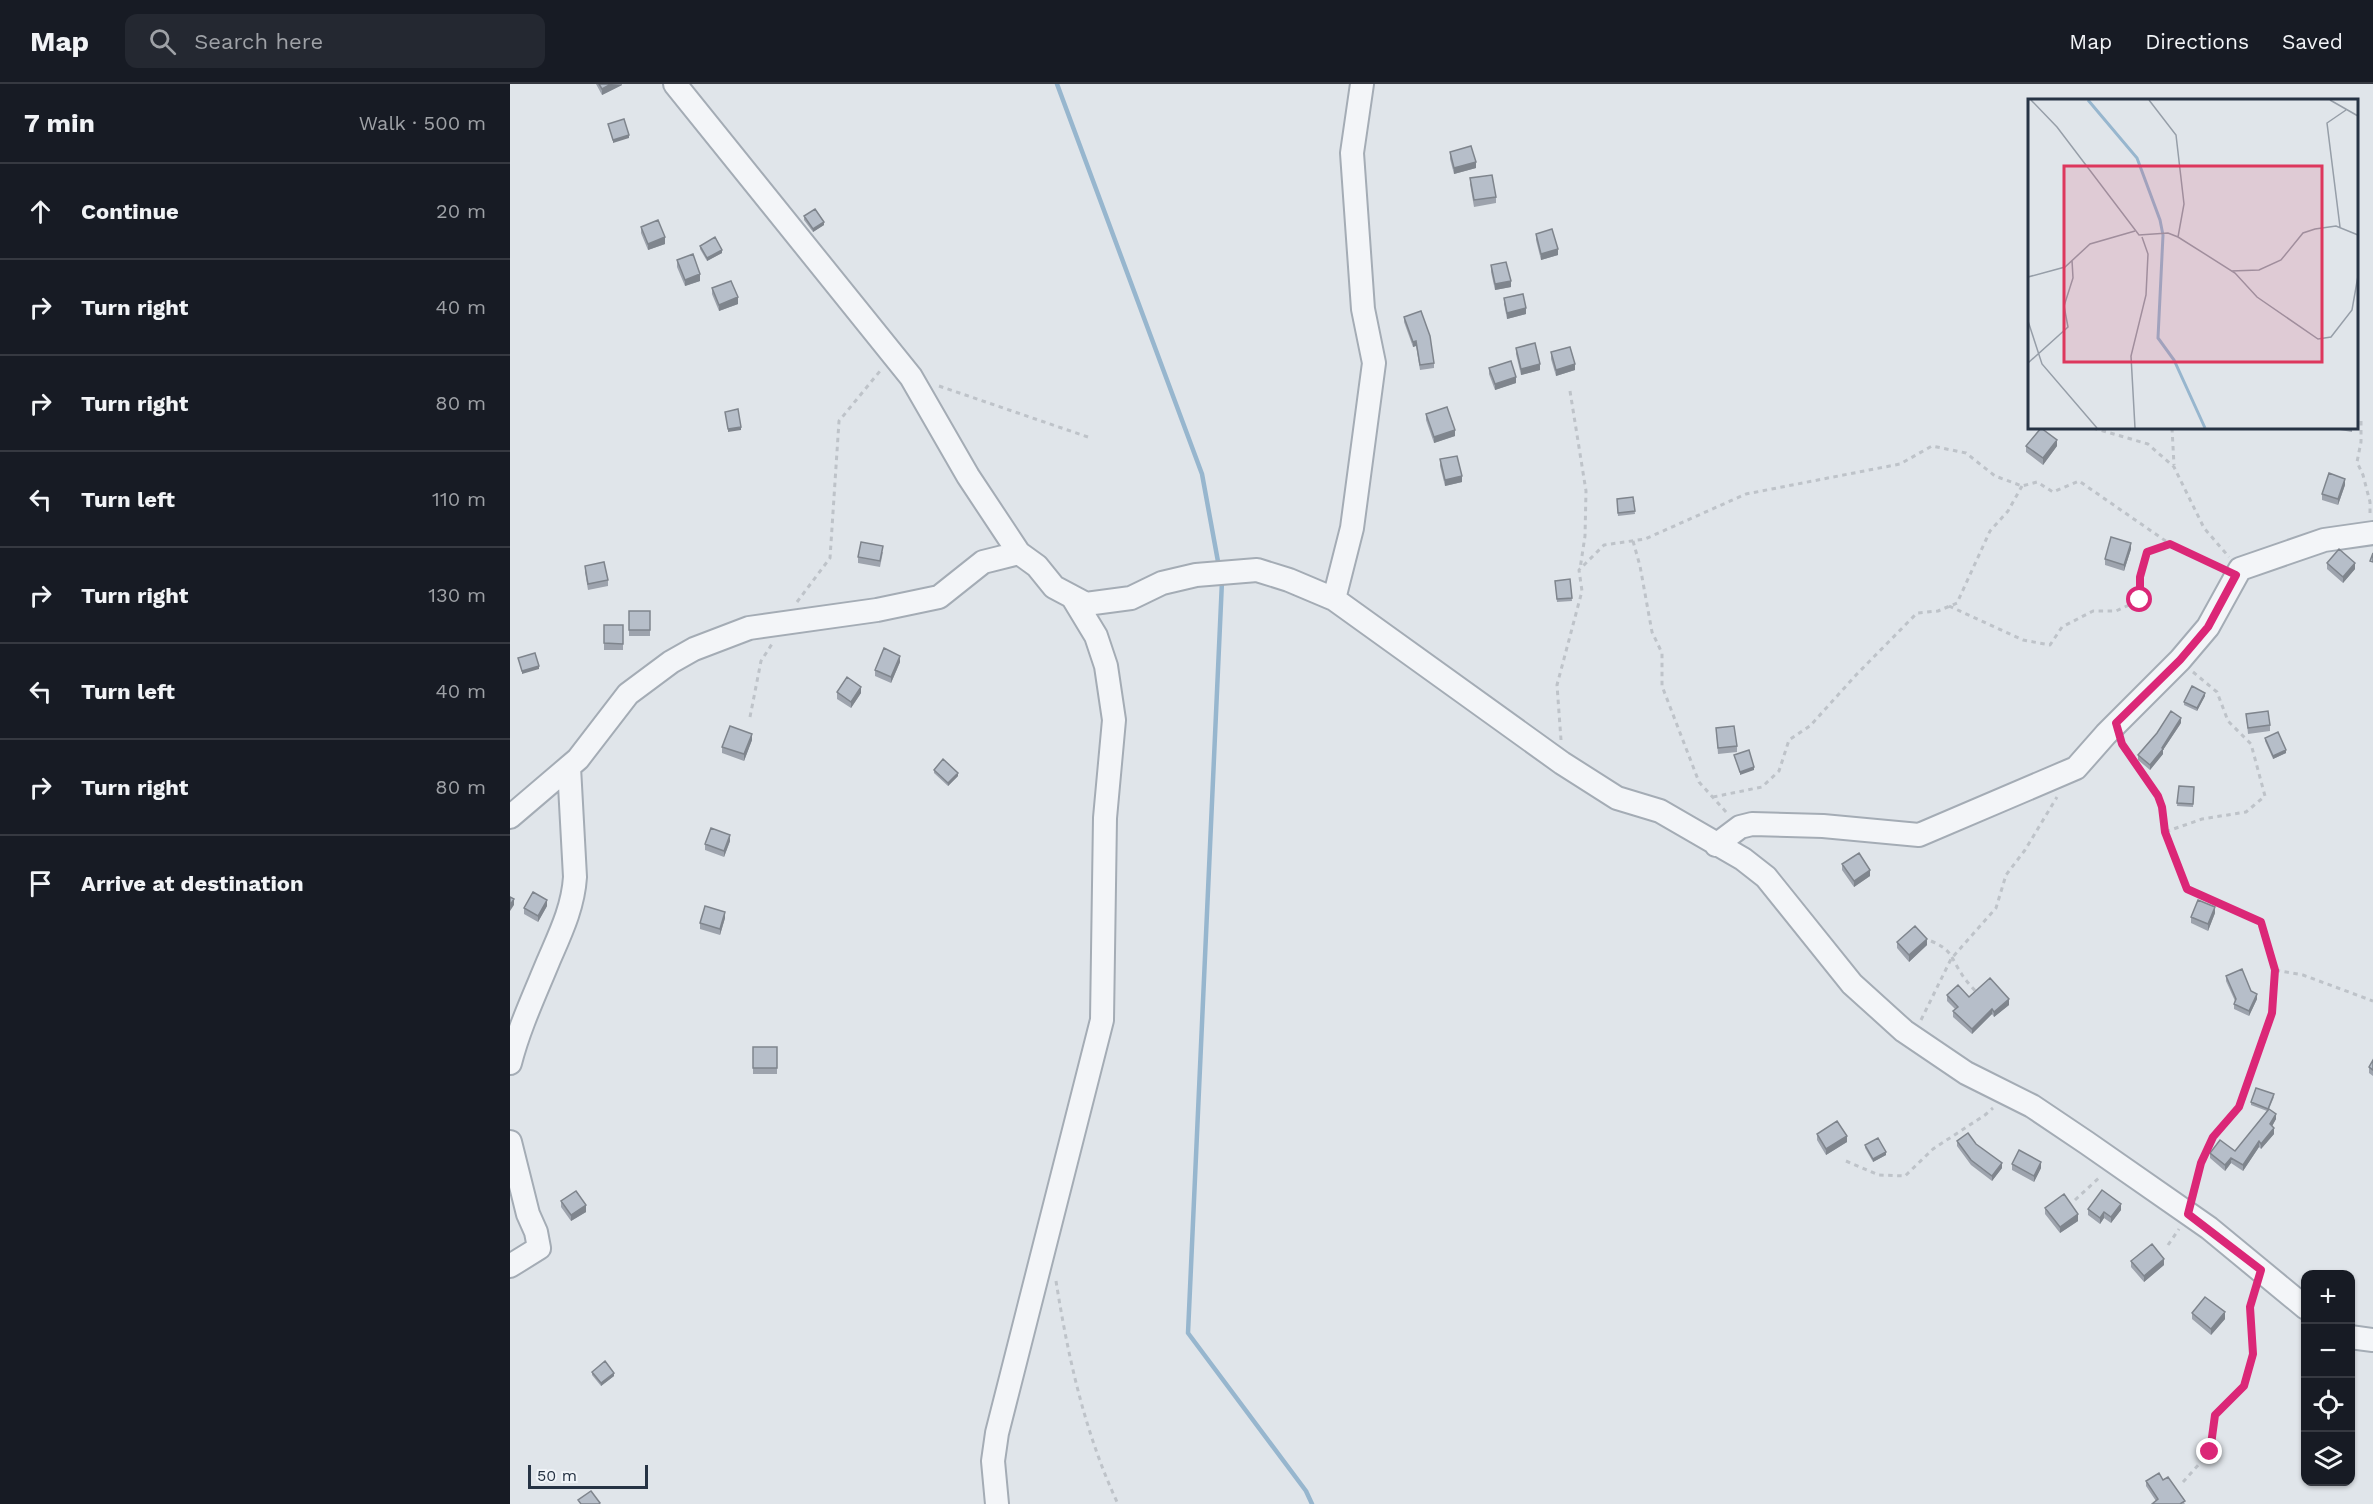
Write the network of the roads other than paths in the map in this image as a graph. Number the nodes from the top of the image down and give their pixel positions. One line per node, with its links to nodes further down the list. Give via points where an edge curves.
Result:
1 (675, 84): 4 (street, via 911,376 968,476)
2 (1362, 84): 6 (street, via 1352,153 1363,309 1374,363 1352,528)
3 (2372, 533): 9 (street, via 2324,540 2238,572 2208,627 2076,768 1919,835 1752,824 1740,827)
4 (1019, 553): 5 (street, via 1037,566 1054,588); 7 (street, via 983,562 939,597 739,632 694,649 628,694)
5 (1073, 598): 6 (street, via 1086,604 1131,598 1162,583 1196,575 1257,570); 16 (street, via 1096,636 1106,666 1114,720 1104,818 1102,1020 997,1432 993,1461)
6 (1334, 599): 9 (street, via 1562,763 1617,798 1660,811)
7 (568, 767): 8 (street); 10 (street, via 574,895 518,1032)
8 (510, 817)
9 (1716, 845): 13 (street, via 1766,877 1852,984 1913,1037 1966,1073 2032,1106 2115,1163 2188,1214)
10 (510, 1063)
11 (510, 1142): 12 (street, via 538,1248)
12 (510, 1266)
13 (2301, 1304)
14 (2355, 1338): 15 (street)
15 (2373, 1340)
16 (997, 1504)

